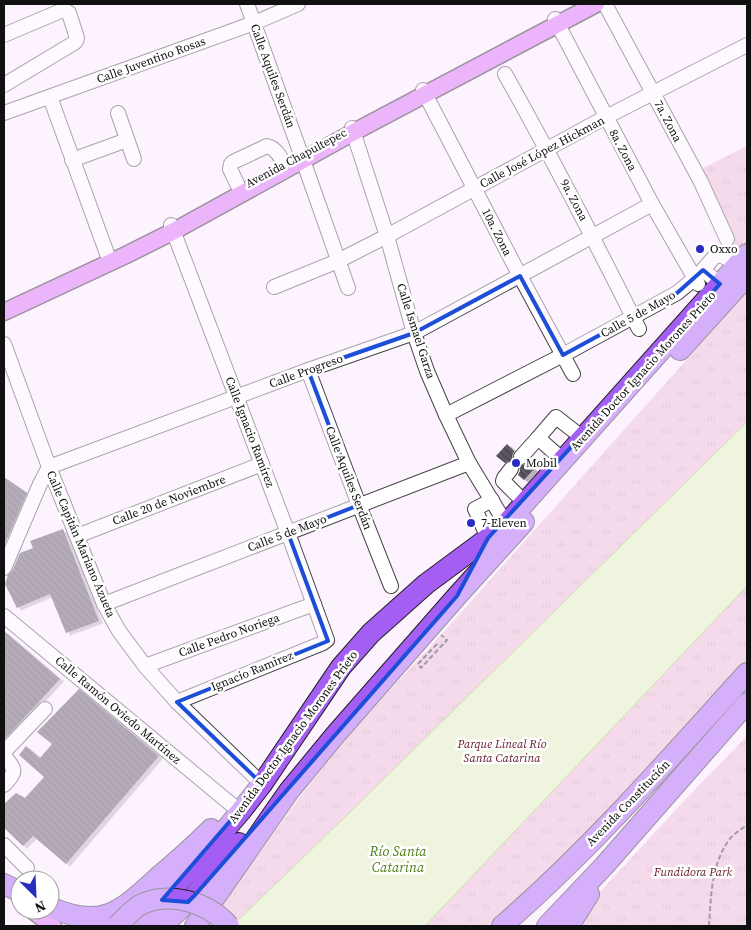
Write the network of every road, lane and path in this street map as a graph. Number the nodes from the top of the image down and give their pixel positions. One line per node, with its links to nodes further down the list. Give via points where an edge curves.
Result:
1 (247, 4): 7 (street, Calle Aquiles Serdán)
2 (298, 4): 7 (street, Calle Juventino Rosas)
3 (596, 4): 6 (main road)
4 (605, 4): 13 (street, 7a. Zona)
5 (579, 5): 6 (main road, Avenida Chapultepec)
6 (556, 21): 12 (main road, Avenida Chapultepec); 17 (street, 8a. Zona)
7 (254, 23): 14 (street, Calle Juventino Rosas); 21 (street, Calle Aquiles Serdán)
8 (4, 36): 11 (street, via 63,10 69,13 77,38 74,44)
9 (747, 45): 13 (street, Calle José López Hickman)
10 (505, 74): 20 (street, 9a. Zona)
11 (4, 85)
12 (424, 92): 18 (main road, Avenida Chapultepec); 25 (street, 10a. Zona)
13 (653, 93): 17 (street, Calle José López Hickman); 31 (street, 7a. Zona, via 701,182)
14 (50, 97): 15 (street, Calle Juventino Rosas); 23 (street)
15 (4, 113)
16 (118, 113): 19 (street)
17 (606, 117): 20 (street, Calle José López Hickman); 27 (street, 8a. Zona)
18 (353, 130): 21 (main road, Avenida Chapultepec); 29 (street, Calle Ismael Garza)
19 (127, 140): 22 (street); 23 (street)
20 (547, 149): 25 (street, Calle José López Hickman); 30 (street, 9a. Zona)
21 (302, 157): 24 (main road, Avenida Chapultepec); 33 (street, Calle Aquiles Serdán)
22 (134, 159)
23 (72, 160): 32 (street)
24 (285, 166): 26 (main road, Avenida Chapultepec); 26 (street, via 275,150 267,146 233,162 230,169)
25 (474, 188): 29 (street, Calle José López Hickman); 35 (street, 10a. Zona)
26 (240, 191): 28 (main road, Avenida Chapultepec)
27 (652, 204): 30 (street, Calle Progreso); 36 (street, 8a. Zona)
28 (172, 228): 32 (main road, Avenida Chapultepec); 48 (street, Calle Ignacio Ramírez)
29 (387, 236): 33 (street, Calle José López Hickman); 43 (street, Calle Ismael Garza)
30 (593, 236): 35 (street, Calle Progreso); 42 (street, 9a. Zona)
31 (727, 239)
32 (108, 260): 40 (main road, Avenida Chapultepec); 41 (main road)
33 (338, 261): 38 (street, Calle José López Hickman); 39 (street, Calle Aquiles Serdán)
34 (744, 265): 36 (street, Calle 5 de Mayo, via 719,254); 37 (highway, Avenida Doctor Ignacio Morones Prieto); 67 (highway, Avenida Doctor Ignacio Morones Prieto)
35 (520, 276): 43 (street, Calle Progreso); 45 (street, 10a. Zona)
36 (698, 278): 37 (street); 42 (street, Calle 5 de Mayo)
37 (720, 284): 51 (highway, Avenida Doctor Ignacio Morones Prieto)
38 (274, 287)
39 (348, 288)
40 (4, 304)
41 (4, 312)
42 (636, 323): 45 (street, Calle 5 de Mayo)
43 (414, 333): 46 (street, Calle Progreso); 49 (street, Calle Ismael Garza)
44 (4, 344): 56 (street, Calle Capitán Mariano Azueta)
45 (563, 355): 47 (street, 10a. Zona); 49 (street, Calle 5 de Mayo)
46 (308, 370): 48 (street, Calle Progreso); 60 (street, Calle Aquiles Serdán)
47 (573, 374)
48 (237, 397): 55 (street, Calle Ignacio Ramírez); 56 (street, Calle Progreso)
49 (446, 415): 54 (street, Calle Ismael Garza)
50 (538, 438): 51 (street, via 556,417); 52 (street); 53 (street)
51 (583, 438): 53 (highway, Avenida Doctor Ignacio Morones Prieto)
52 (521, 457)
53 (563, 460): 59 (highway, Avenida Doctor Ignacio Morones Prieto)
54 (470, 463): 58 (street, Calle Ismael Garza); 60 (street, Calle 5 de Mayo)
55 (262, 464): 62 (street, Calle Ignacio Ramírez); 63 (street, Calle 20 de Noviembre)
56 (49, 467): 63 (street, Calle Capitán Mariano Azueta); 65 (street)
57 (511, 469): 59 (street, via 504,481)
58 (492, 500): 61 (street, Calle Ismael Garza); 64 (street, via 475,509)
59 (525, 502): 61 (highway, Avenida Doctor Ignacio Morones Prieto)
60 (359, 505): 62 (street, Calle 5 de Mayo); 66 (street, Calle Aquiles Serdán)
61 (506, 524): 64 (highway, Avenida Doctor Ignacio Morones Prieto)
62 (288, 533): 68 (street, Calle 5 de Mayo); 69 (street, Calle Ignacio Ramírez)
63 (76, 536): 68 (street, Calle Capitán Mariano Azueta)
64 (488, 538): 67 (highway); 82 (highway, Avenida Doctor Ignacio Morones Prieto, via 426,584 371,633 341,667 297,733 277,748)
65 (4, 568)
66 (391, 586)
67 (457, 596): 84 (highway, Avenida Doctor Ignacio Morones Prieto)
68 (104, 604): 74 (street, Calle Capitán Mariano Azueta)
69 (314, 604): 71 (street, Calle Ignacio Ramírez); 74 (street, Calle Pedro Noriega)
70 (4, 616): 85 (street, Calle Ramón Oviedo Martínez)
71 (327, 640): 76 (street, Ignacio Ramirez)
72 (447, 640): 73 (path, via 421,668 418,664)
73 (437, 644)
74 (145, 666): 76 (street, Calle Capitán Mariano Azueta)
75 (747, 673): 81 (highway, Avenida Constitución)
76 (177, 702): 82 (street, Calle Capitán Mariano Azueta)
77 (746, 702): 81 (highway); 88 (highway, Avenida Constitución)
78 (45, 709): 79 (street)
79 (4, 752)
80 (4, 756): 83 (street, via 14,770)
81 (659, 771): 99 (highway, Avenida Constitución, via 550,883)
82 (258, 781): 85 (highway); 95 (highway, Avenida Doctor Ignacio Morones Prieto, via 241,811 191,870)
83 (4, 786)
84 (289, 791): 96 (highway, via 260,818 195,895); 97 (highway, Avenida Doctor Ignacio Morones Prieto)
85 (232, 805): 91 (highway, via 193,846 122,909 90,918)
86 (747, 825): 103 (path, via 730,839 718,860 712,880)
87 (4, 845): 89 (street)
88 (604, 866): 90 (highway, Avenida Constitución); 102 (highway)
89 (27, 868)
90 (571, 900): 100 (highway, Avenida Constitución); 101 (highway)
91 (60, 912)
92 (60, 917): 93 (highway)
93 (71, 926)
94 (117, 926): 98 (highway, bridge, via 139,906 169,899 203,906)
95 (136, 926)
96 (162, 926)
97 (195, 926)
98 (230, 926)
99 (502, 926)
100 (547, 926)
101 (556, 926)
102 (569, 926)
103 (709, 926)

